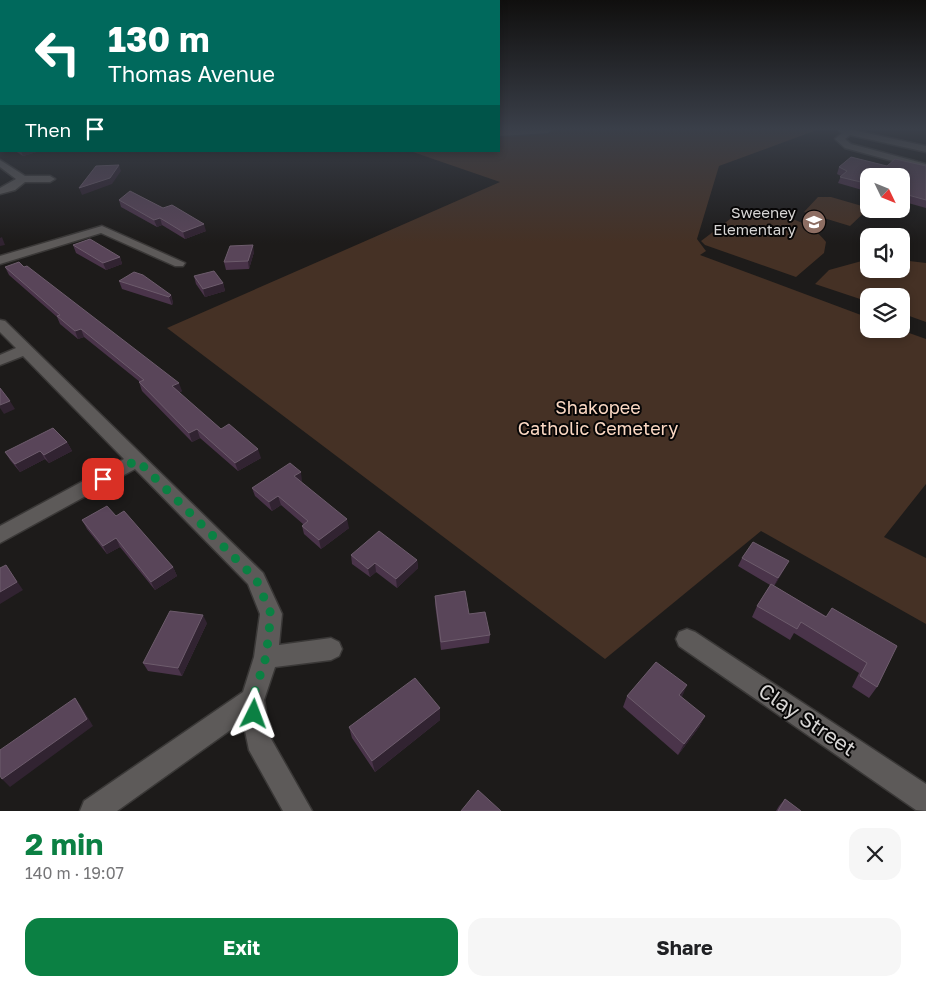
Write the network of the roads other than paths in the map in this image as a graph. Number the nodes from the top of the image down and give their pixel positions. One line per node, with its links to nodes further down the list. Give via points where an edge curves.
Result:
1 (7, 168): 2 (street)
2 (23, 179): 3 (street); 4 (street)
3 (50, 179)
4 (0, 191)
5 (0, 260): 6 (street, via 102,229)
6 (178, 263)
7 (0, 324): 8 (street)
8 (24, 350): 9 (street); 10 (street)
9 (0, 360)
10 (137, 460): 11 (street); 14 (street, via 256,579 271,614)
11 (0, 535)
12 (687, 639): 16 (street, Clay Street)
13 (331, 649): 14 (street)
14 (266, 657): 15 (street)
15 (252, 700): 17 (street); 18 (street, via 258,741)
16 (926, 800)
17 (94, 811)
18 (298, 811)

